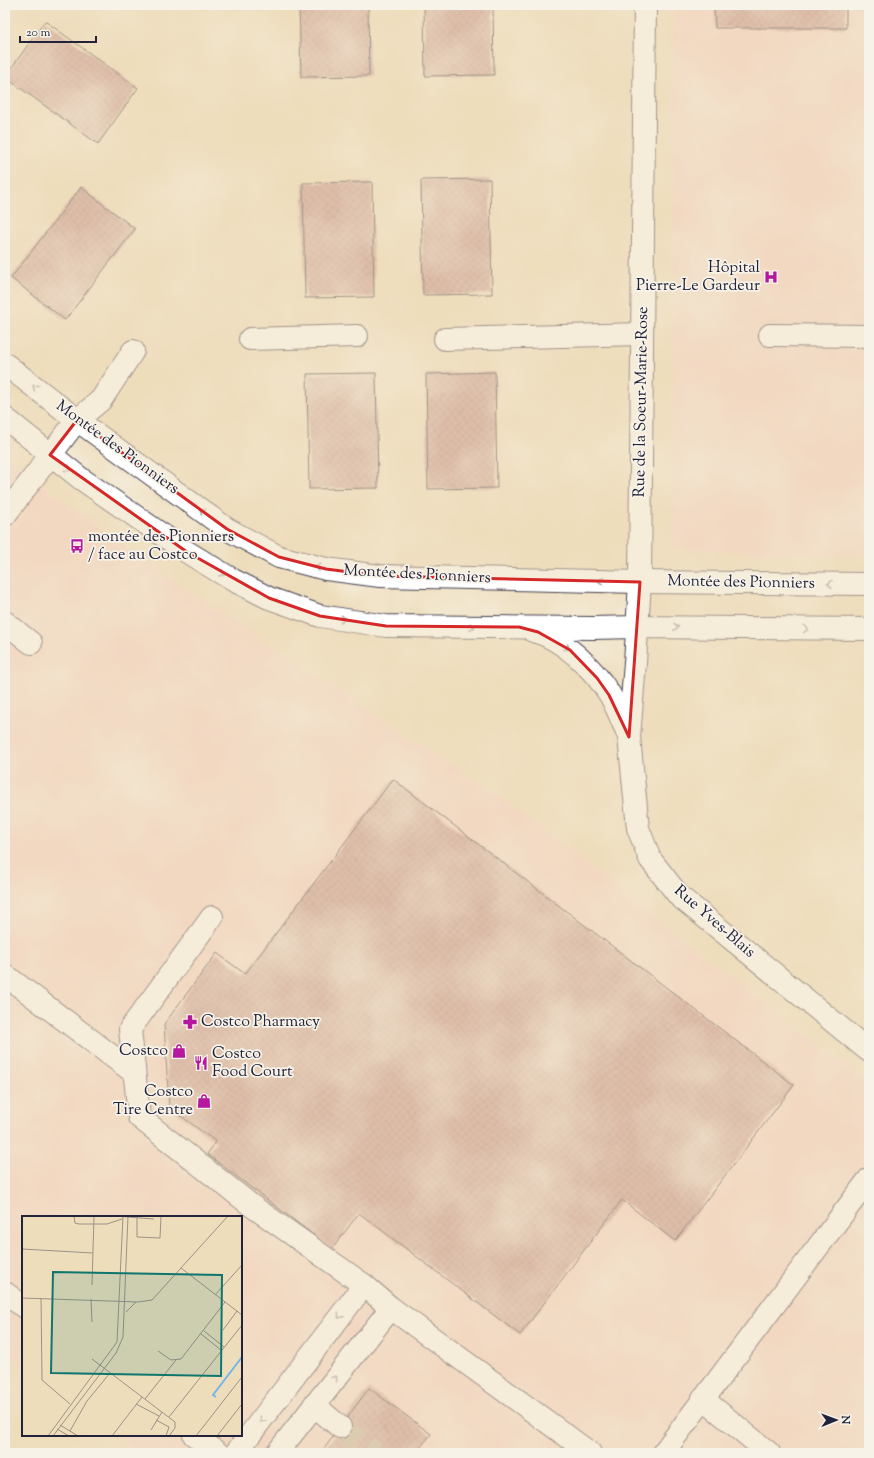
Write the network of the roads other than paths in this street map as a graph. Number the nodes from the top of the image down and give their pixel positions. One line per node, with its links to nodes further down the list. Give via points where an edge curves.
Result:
1 (645, 5): 2 (street, Rue de la Soeur-Marie-Rose)
2 (642, 334): 7 (street); 14 (street, Rue de la Soeur-Marie-Rose)
3 (770, 335): 5 (street)
4 (357, 336): 6 (street)
5 (869, 336)
6 (250, 339)
7 (445, 339)
8 (133, 351): 11 (street, via 101,400)
9 (5, 364): 11 (street, Montée des Pionniers, one-way to 9)
10 (5, 418): 12 (street)
11 (77, 420): 12 (street); 14 (street, Montée des Pionniers, one-way to 11, via 380,576 326,569 280,557 227,529)
12 (50, 455): 13 (street); 18 (street, one-way to 18, via 187,552 269,598 320,616 386,626)
13 (8, 505)
14 (640, 582): 15 (street, Montée des Pionniers, one-way to 14); 17 (street, Rue Yves-Blais)
15 (869, 584)
16 (5, 622): 20 (street)
17 (637, 626): 18 (street); 19 (street, one-way to 19); 21 (street, Rue Yves-Blais)
18 (519, 627): 21 (street, one-way to 21, via 557,641 580,660 609,695)
19 (869, 629)
20 (31, 643)
21 (629, 737): 24 (street, Rue Yves-Blais, via 638,828 650,859 679,896)
22 (212, 917): 25 (street, via 130,1029)
23 (5, 975): 25 (street)
24 (869, 1051)
25 (133, 1072): 27 (street, via 139,1117 252,1206)
26 (869, 1179): 31 (street)
27 (364, 1285): 30 (street); 36 (street, one-way to 36)
28 (5, 1293): 29 (street)
29 (22, 1305)
30 (391, 1308): 32 (street, one-way to 30); 38 (street)
31 (704, 1399): 39 (street); 40 (street)
32 (314, 1405): 33 (street); 37 (street)
33 (340, 1427)
34 (195, 1436): 35 (street)
35 (218, 1453)
36 (236, 1453)
37 (277, 1453)
38 (590, 1453)
39 (663, 1453)
40 (769, 1453)

